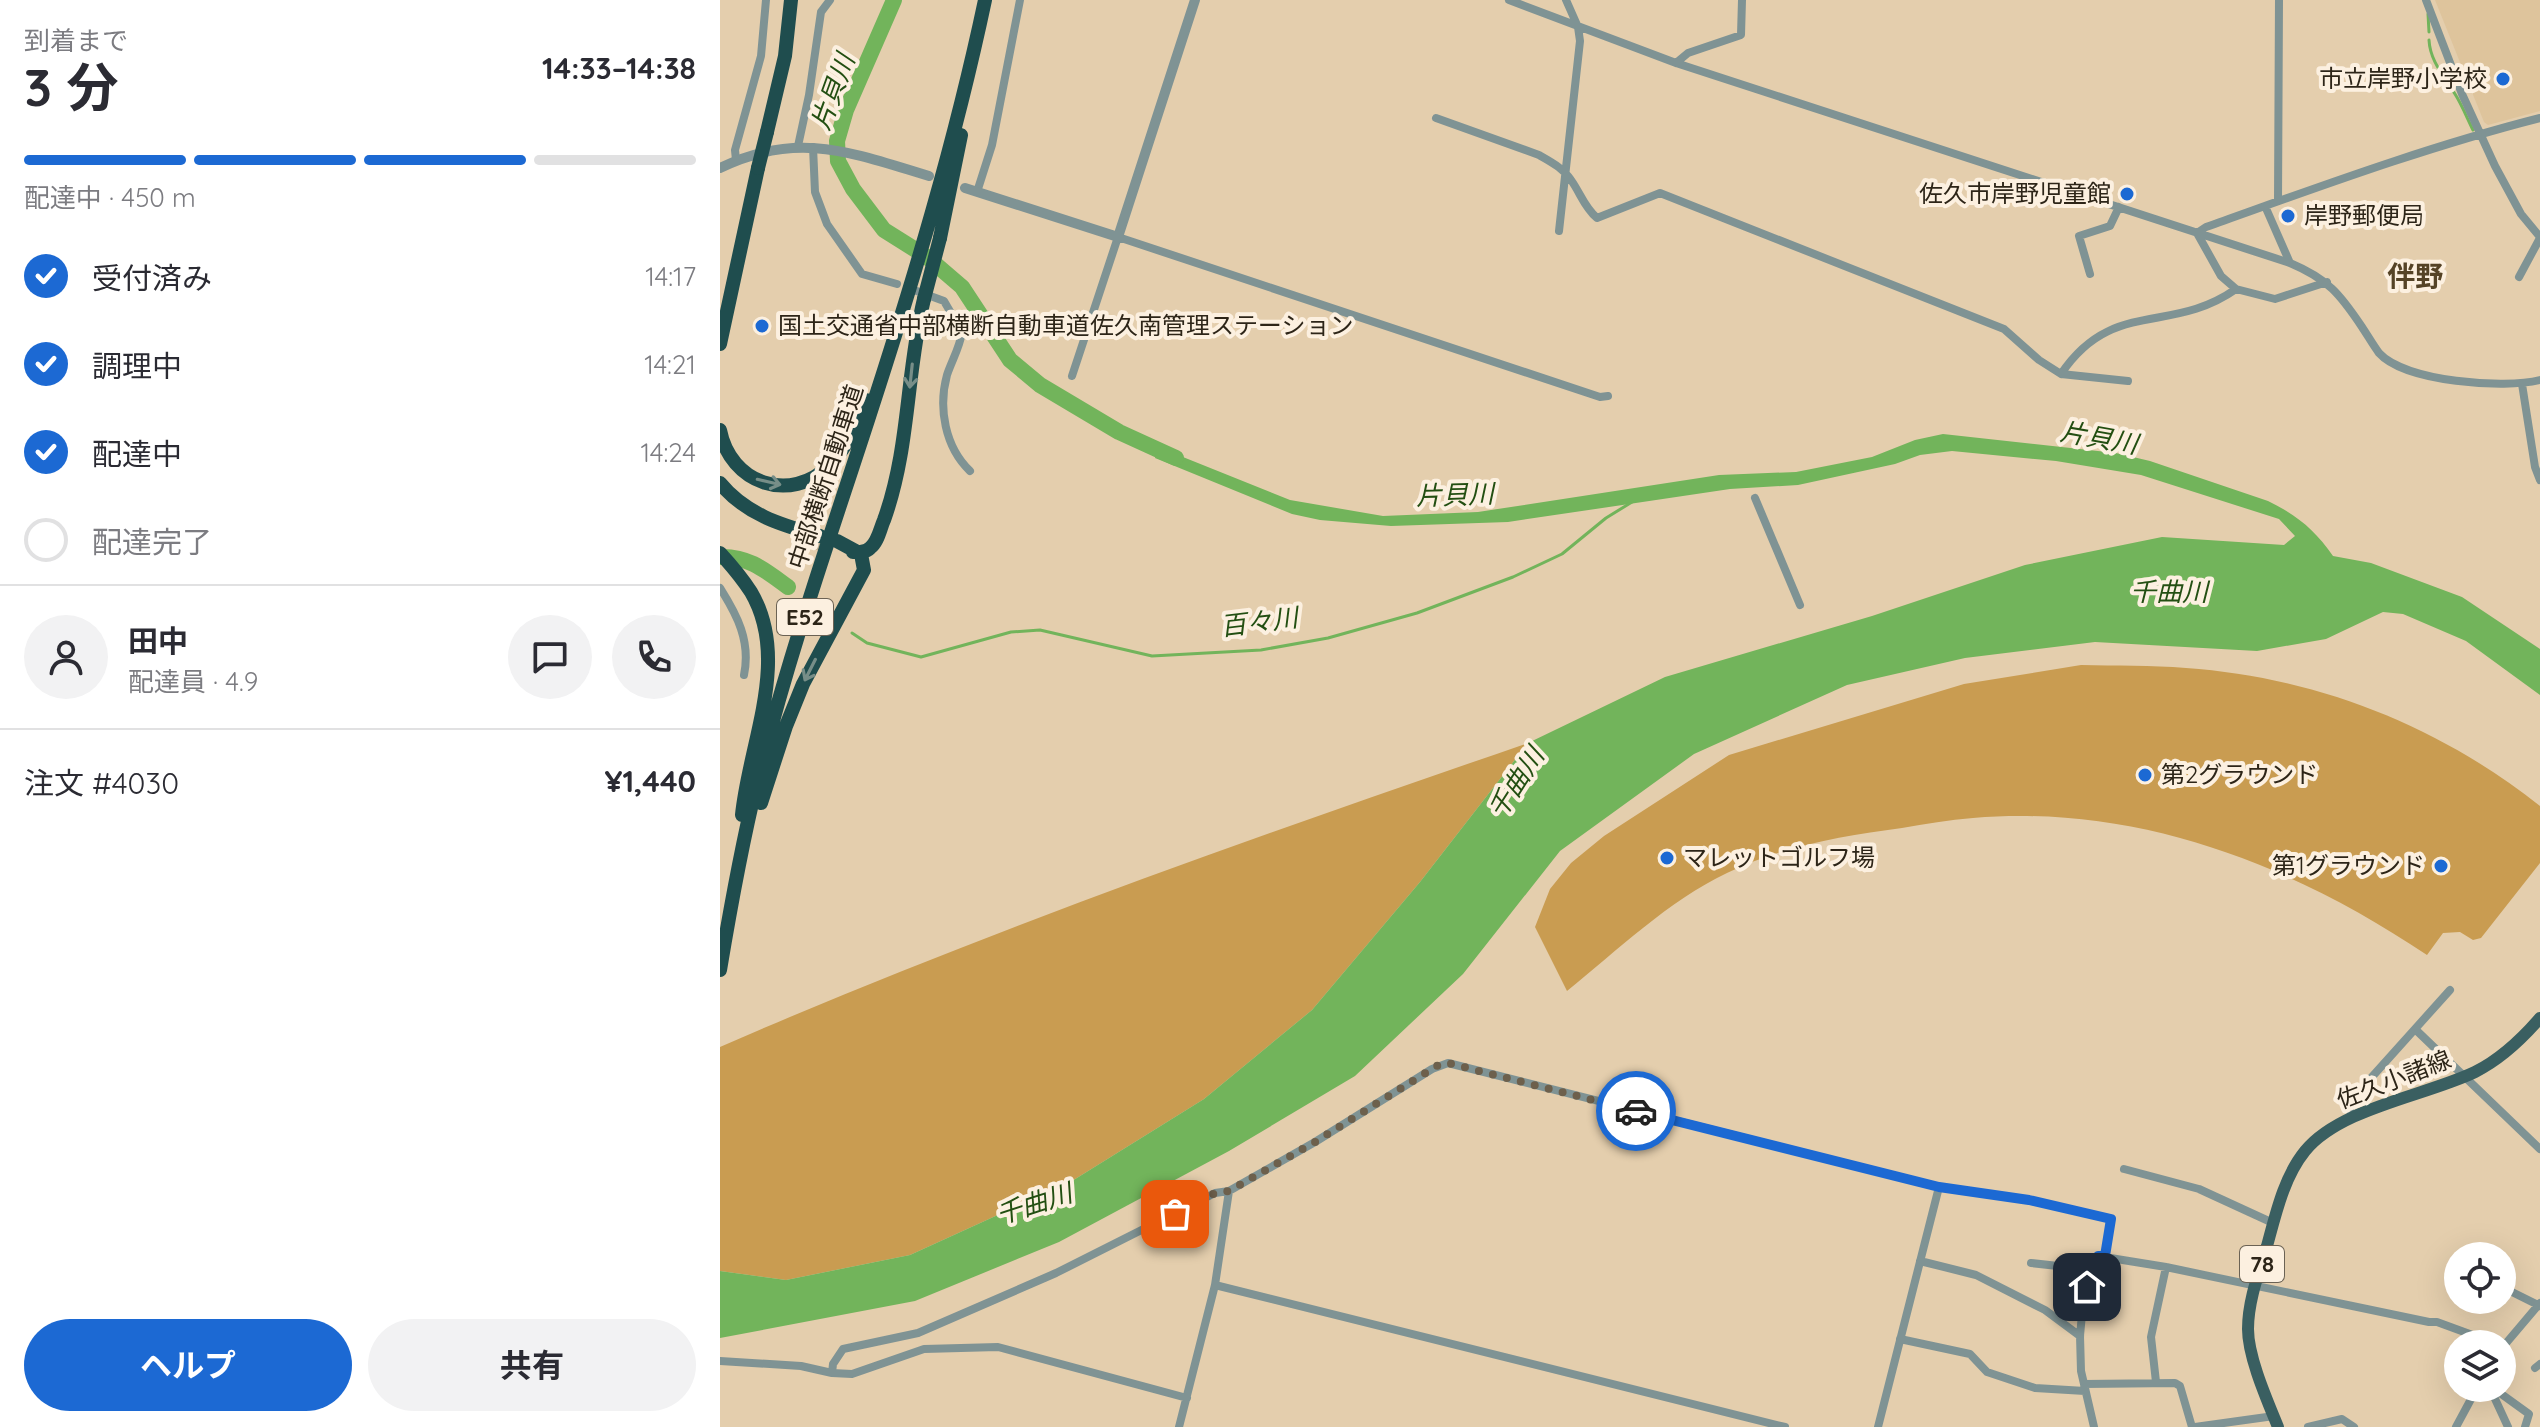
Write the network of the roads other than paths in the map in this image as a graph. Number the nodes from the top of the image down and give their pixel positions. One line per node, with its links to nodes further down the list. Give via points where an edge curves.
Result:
1 (766, 0): 20 (street, via 765,35)
2 (791, 0): 29 (highway, bridge, via 785,56)
3 (830, 0): 18 (street, via 821,12)
4 (985, 0): 13 (highway, 中部横断自動車道 / E52)
5 (1020, 0): 25 (street, via 992,145)
6 (1195, 0): 32 (street)
7 (1509, 0): 12 (street)
8 (1566, 0): 12 (street)
9 (1742, 0): 14 (street, via 1741,35 1688,53)
10 (2279, 0): 26 (street)
11 (2426, 0): 17 (street)
12 (1578, 27): 14 (street); 22 (street)
13 (978, 36): 23 (highway, 中部横断自動車道 / E52); 38 (highway, bridge, via 940,238)
14 (1676, 63): 28 (street)
15 (1436, 118): 22 (street, via 1539,155)
16 (2540, 118): 17 (street)
17 (2481, 133): 26 (street); 33 (street, via 2514,200)
18 (798, 146): 19 (street); 20 (street, via 762,150)
19 (815, 148): 23 (street); 38 (street, via 815,192 827,224 862,274)
20 (736, 160): 21 (street)
21 (720, 168)
22 (1564, 171): 30 (street); 44 (street, via 1597,218 1660,193 2004,329)
23 (936, 174): 38 (highway, 中部横断自動車道 / E52)
24 (965, 188): 25 (street)
25 (977, 192): 32 (street)
26 (2278, 201): 27 (street)
27 (2265, 206): 31 (street); 34 (street)
28 (2119, 207): 31 (street); 35 (street, via 2110,226 2079,236)
29 (749, 210): 40 (highway); 41 (highway)
30 (1559, 231)
31 (2197, 233): 34 (street); 39 (street, via 2221,276)
32 (1118, 237): 45 (street); 49 (street)
33 (2540, 238): 36 (street)
34 (2290, 263): 37 (street)
35 (2090, 274)
36 (2519, 277)
37 (2327, 282): 39 (street, via 2275,299); 48 (street, via 2392,363 2451,378)
38 (910, 287): 50 (highway, one-way to 38, via 732,461 760,481 799,484 820,473 855,426); 51 (street, via 944,301 962,332 944,390 944,415 950,440); 57 (highway, one-way to 57, via 914,350 898,478 874,544); 62 (highway, 中部横断自動車道 / E52, via 774,721)
39 (2236, 289): 44 (street, via 2199,308 2100,333)
40 (720, 304)
41 (726, 321): 42 (highway); 43 (highway)
42 (720, 344)
43 (720, 359)
44 (2061, 374): 47 (street)
45 (1072, 376)
46 (2540, 380): 48 (street)
47 (2128, 381)
48 (2522, 384): 52 (street)
49 (1608, 396)
50 (720, 430)
51 (970, 471)
52 (2540, 480)
53 (720, 483): 54 (highway, via 763,517 819,540 761,525)
54 (720, 495)
55 (1755, 498): 60 (street)
56 (836, 545): 57 (highway)
57 (858, 552): 62 (highway, one-way to 62, via 864,570 803,684)
58 (720, 553): 62 (highway, via 750,590 767,635 769,660 743,802)
59 (720, 588): 61 (street, via 743,631)
60 (1800, 605)
61 (744, 675)
62 (734, 887): 63 (highway, 中部横断自動車道 / E52)
63 (720, 970)
64 (2450, 990): 66 (street)
65 (2540, 1018): 67 (main road, 佐久小諸線 / 78, via 2501,1056)
66 (2416, 1030): 67 (street); 68 (street, via 2353,1098)
67 (2465, 1076): 68 (main road, 佐久小諸線 / 78); 69 (street)
68 (2352, 1118): 73 (main road, 佐久小諸線 / 78, via 2325,1132 2305,1151)
69 (2540, 1149)
70 (2124, 1169): 73 (street, via 2199,1189)
71 (1939, 1187): 72 (street, via 1448,1063); 74 (street, via 2111,1219); 75 (street)
72 (1229, 1191): 79 (street); 88 (street, via 918,1333 843,1349)
73 (2273, 1223): 80 (main road, 佐久小諸線 / 78)
74 (2105, 1256): 77 (street); 78 (street)
75 (1920, 1261): 85 (street, via 1976,1275 2045,1310); 86 (street)
76 (2031, 1263): 77 (street)
77 (2091, 1264): 85 (street)
78 (2166, 1267): 80 (street); 89 (street, via 2151,1337)
79 (1215, 1285): 91 (street); 97 (street)
80 (2256, 1285): 83 (street); 95 (main road, 佐久小諸線 / 78, via 2248,1338)
81 (2516, 1294): 82 (street)
82 (2540, 1305): 84 (street)
83 (2458, 1330)
84 (2516, 1330)
85 (2080, 1336): 90 (street)
86 (1900, 1339): 90 (street, via 1970,1354 1987,1372 2035,1388); 98 (street)
87 (720, 1361): 88 (street)
88 (832, 1373): 91 (street, via 852,1374 924,1349 998,1347)
89 (2156, 1382): 90 (street); 100 (street, via 2180,1386)
90 (2084, 1387): 99 (street)
91 (1187, 1398): 96 (street)
92 (2469, 1402): 103 (street)
93 (2497, 1402): 104 (street)
94 (2511, 1402): 105 (street, via 2529,1414)
95 (2276, 1422): 100 (street)
96 (1179, 1427)
97 (1785, 1427)
98 (1878, 1427)
99 (2094, 1427)
100 (2194, 1427)
101 (2308, 1427): 102 (street, via 2342,1419)
102 (2354, 1427)
103 (2456, 1427)
104 (2508, 1427)
105 (2525, 1427)

